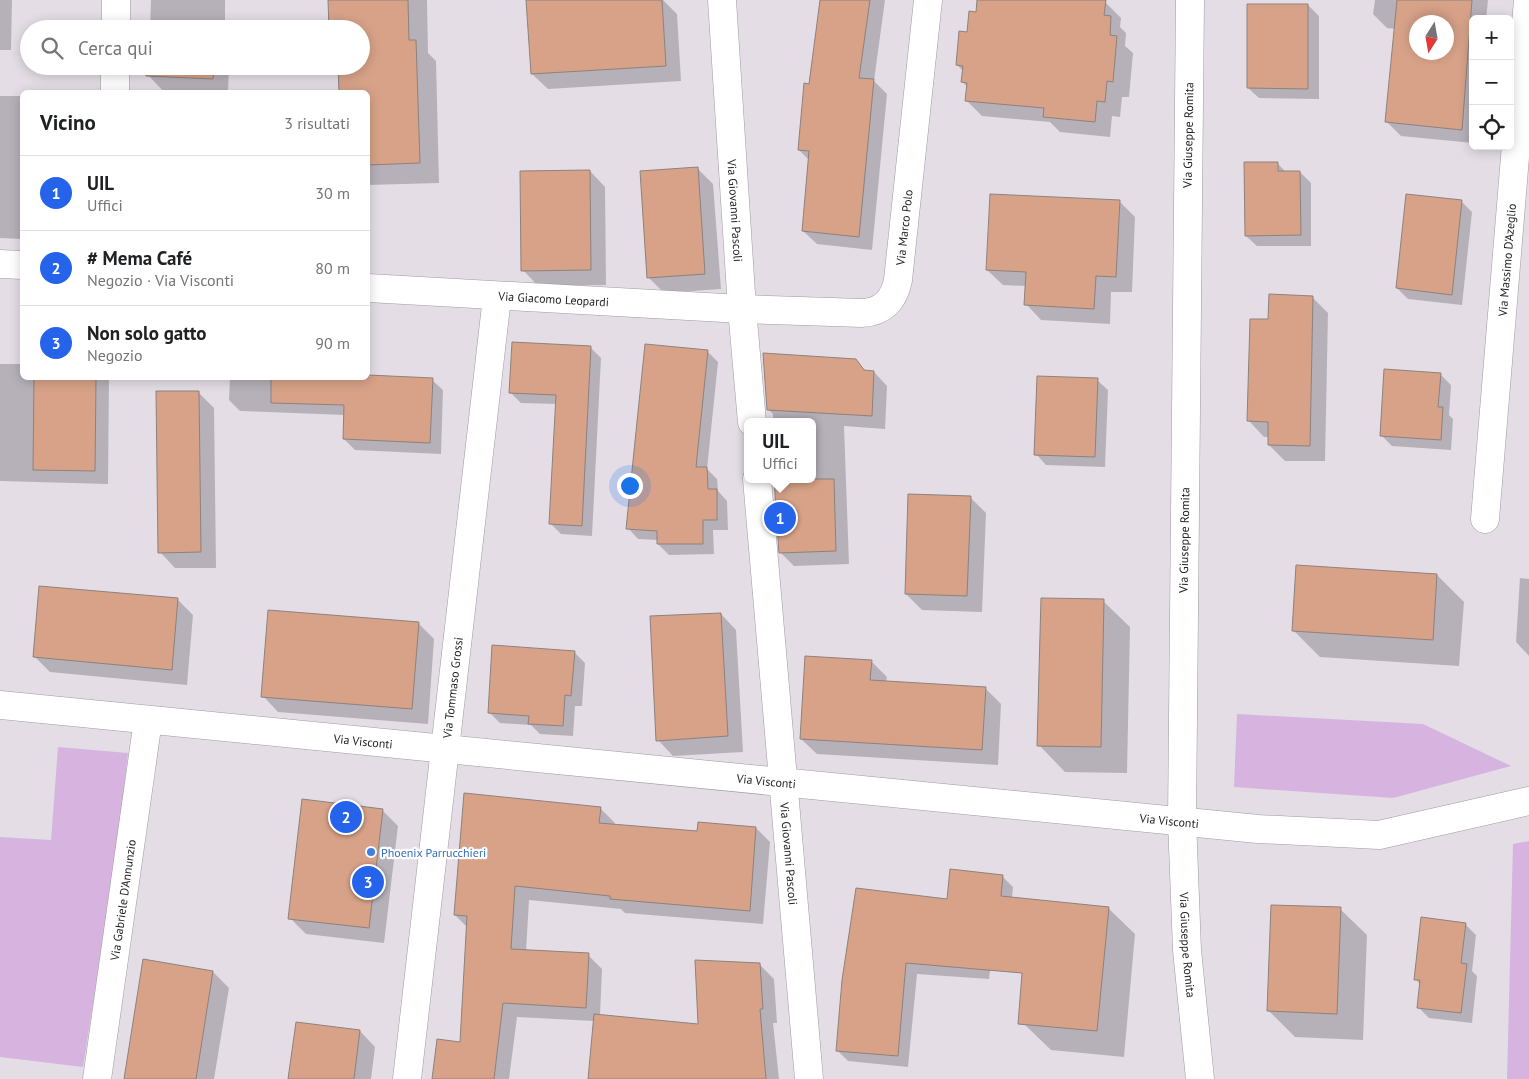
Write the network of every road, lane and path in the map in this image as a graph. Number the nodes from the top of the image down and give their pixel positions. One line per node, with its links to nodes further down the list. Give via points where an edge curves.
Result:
1 (116, 0): 6 (street)
2 (722, 0): 13 (street, Via Giovanni Pascoli)
3 (928, 0): 13 (street, Via Marco Polo, via 898,280 888,302 881,309 862,313)
4 (1190, 0): 22 (street, Via Giuseppe Romita)
5 (1528, 0): 16 (street, Via Massimo D'Azeglio)
6 (116, 20)
7 (116, 75): 8 (street)
8 (115, 90)
9 (0, 264): 10 (street)
10 (20, 265)
11 (370, 288): 12 (street, Via Giacomo Leopardi)
12 (497, 297): 13 (street, Via Giacomo Leopardi); 19 (street, Via Tommaso Grossi)
13 (742, 309): 14 (street, Via Giovanni Pascoli)
14 (752, 418)
15 (757, 483): 20 (street, Via Giovanni Pascoli)
16 (1485, 519)
17 (0, 705): 18 (street, Via Visconti)
18 (148, 720): 19 (street, Via Visconti); 23 (street, Via Gabriele D'Annunzio)
19 (444, 748): 20 (street, Via Visconti); 24 (street, Via Tommaso Grossi)
20 (784, 781): 22 (street, Via Visconti); 25 (street, Via Giovanni Pascoli)
21 (1529, 801): 22 (street, Via Visconti, via 1379,835 1258,829)
22 (1182, 820): 26 (street, Via Giuseppe Romita, via 1186,941)
23 (97, 1079)
24 (407, 1079)
25 (809, 1079)
26 (1200, 1079)

